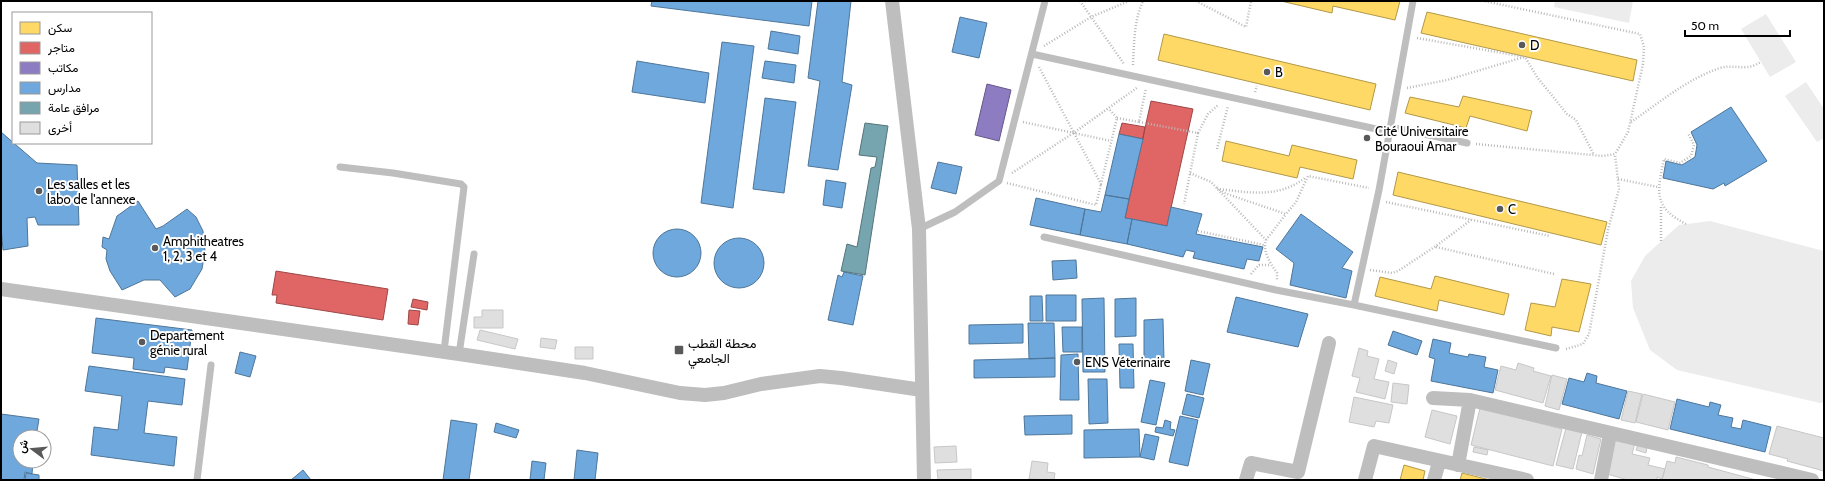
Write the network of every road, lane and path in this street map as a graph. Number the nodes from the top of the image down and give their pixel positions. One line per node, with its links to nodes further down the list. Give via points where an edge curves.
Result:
1 (892, 1): 49 (street)
2 (1045, 1): 12 (lane)
3 (1080, 1): 10 (path)
4 (1129, 1): 10 (path)
5 (1143, 1): 15 (path, via 1135,36)
6 (1196, 1): 7 (path, via 1246,27)
7 (1251, 1)
8 (1413, 1): 11 (lane)
9 (1484, 1): 24 (path, via 1640,34 1644,47 1643,64)
10 (1091, 17): 12 (path); 15 (path)
11 (1407, 36): 13 (path); 17 (lane)
12 (1032, 54): 15 (lane); 22 (lane); 26 (path)
13 (1525, 57): 17 (path, via 1447,80); 33 (path, via 1567,114 1576,120)
14 (1761, 62): 24 (path, via 1749,68 1720,68 1682,87)
15 (1132, 76): 16 (lane)
16 (1148, 80): 18 (lane); 20 (path); 23 (path)
17 (1396, 90): 25 (lane)
18 (1230, 97): 25 (lane); 31 (path)
19 (1217, 106): 27 (path, via 1208,114)
20 (1109, 109): 21 (path); 26 (path)
21 (1117, 118): 23 (path); 29 (path)
22 (1015, 121): 26 (path); 38 (lane)
23 (1139, 122): 27 (path)
24 (1630, 122): 32 (path, via 1628,132)
25 (1390, 129): 30 (lane); 42 (lane)
26 (1075, 132): 29 (path); 38 (path); 39 (path)
27 (1198, 133): 35 (path)
28 (1688, 133): 40 (path, via 1694,145 1691,156 1680,163 1664,159)
29 (1111, 141): 39 (path)
30 (1467, 143): 33 (path)
31 (1217, 149)
32 (1615, 154): 33 (path); 37 (path)
33 (1594, 155)
34 (340, 167): 67 (lane, via 400,174 461,184 464,187)
35 (1190, 172): 41 (path); 44 (path)
36 (1308, 176): 41 (path, via 1296,186 1282,190 1251,192); 42 (path); 46 (path, via 1296,202)
37 (1618, 179): 40 (path); 66 (path, via 1619,189 1608,230 1589,334 1584,344 1571,349)
38 (999, 181): 39 (path, via 1096,205); 49 (lane, via 955,212)
39 (1101, 184)
40 (1658, 187): 45 (path)
41 (1217, 188): 46 (path, via 1227,194); 53 (path)
42 (1379, 190): 43 (lane)
43 (1376, 200): 47 (path); 59 (lane)
44 (1184, 204)
45 (1661, 205): 48 (path); 54 (path)
46 (1286, 214): 53 (path)
47 (1471, 220): 51 (path); 56 (path)
48 (1686, 224)
49 (919, 229): 70 (street)
50 (1198, 231): 55 (path)
51 (1550, 236)
52 (1044, 238): 61 (lane)
53 (1266, 240): 55 (path)
54 (1661, 241)
55 (1264, 245): 58 (path)
56 (1436, 246): 59 (path, via 1398,271 1381,272); 60 (path)
57 (474, 254): 68 (lane)
58 (1270, 265): 61 (path, via 1259,265 1251,272); 63 (path, via 1277,273)
59 (1362, 268): 64 (lane)
60 (1554, 274)
61 (1247, 283): 63 (lane)
62 (1, 290): 67 (street)
63 (1276, 290): 64 (lane)
64 (1354, 305): 66 (lane)
65 (1329, 343): 78 (street, via 1298,472 1251,463)
66 (1556, 348)
67 (444, 351): 68 (street)
68 (459, 354): 70 (street, via 585,373 680,393 705,395 781,380 820,376)
69 (211, 365): 76 (lane)
70 (922, 390): 77 (street)
71 (1433, 398): 72 (street)
72 (1470, 400): 73 (street); 75 (street)
73 (1610, 434): 82 (street); 83 (street)
74 (1439, 462): 75 (street); 79 (street, via 1374,446); 80 (street)
75 (1458, 465): 81 (street)
76 (197, 480)
77 (924, 480)
78 (1246, 480)
79 (1365, 480)
80 (1434, 480)
81 (1527, 480)
82 (1601, 480)
83 (1812, 480)

